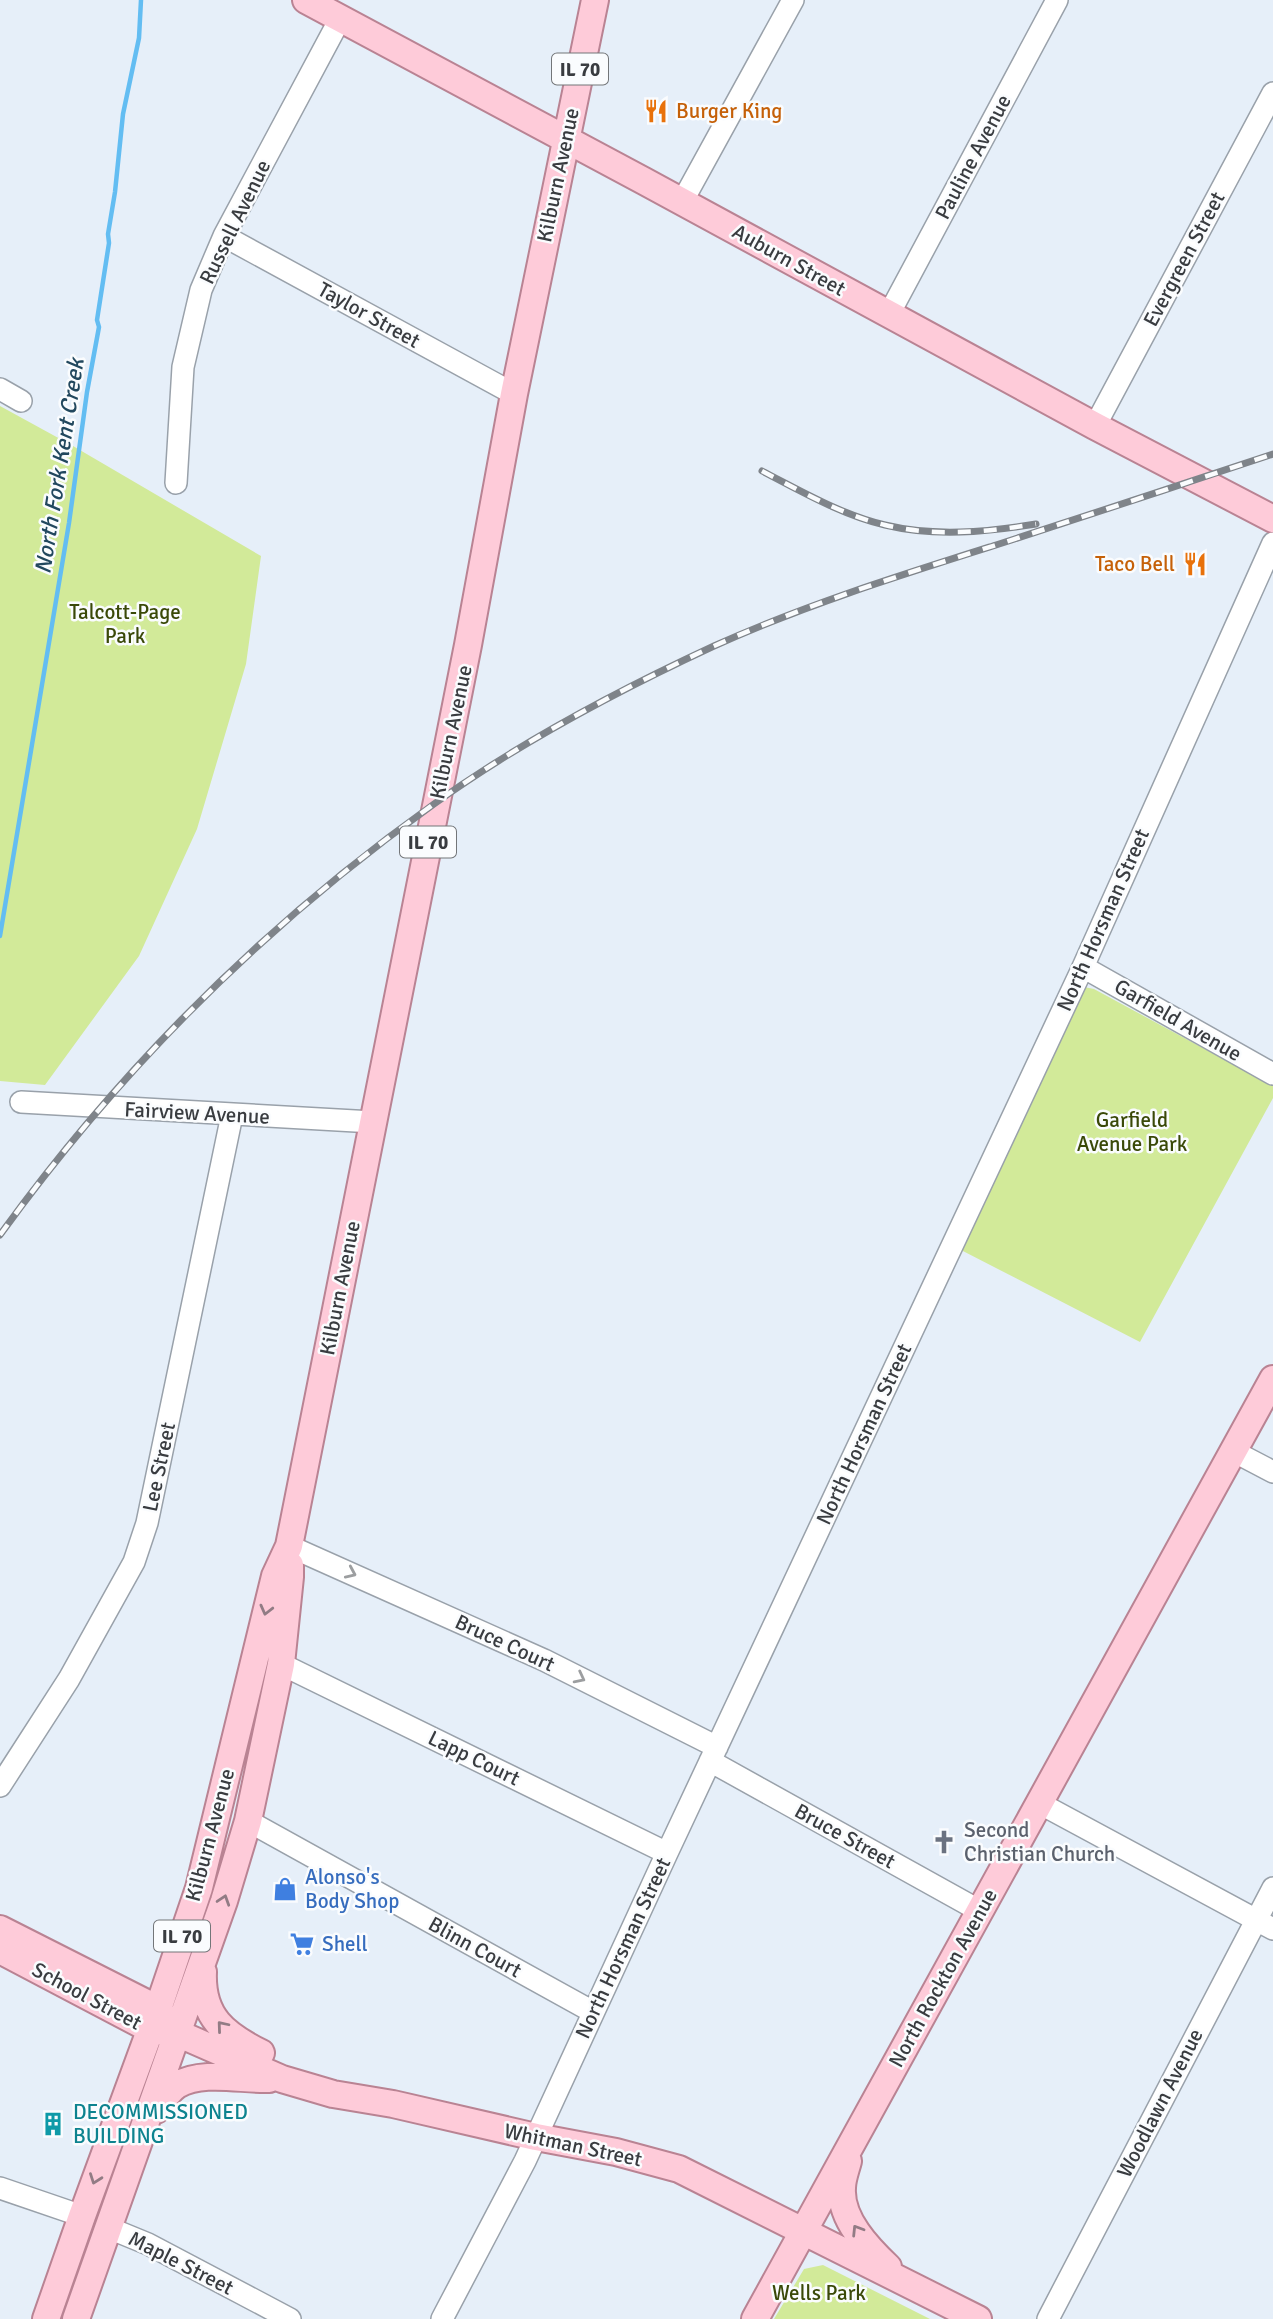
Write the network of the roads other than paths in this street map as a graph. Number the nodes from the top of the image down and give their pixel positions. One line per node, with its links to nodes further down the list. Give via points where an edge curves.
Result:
1 (306, 0): 5 (main road, Auburn Street)
2 (595, 0): 7 (main road, Kilburn Avenue / IL 70)
3 (793, 0): 8 (street)
4 (1056, 0): 10 (street, Pauline Avenue)
5 (340, 19): 7 (main road, Auburn Street); 9 (street, Russell Avenue)
6 (1273, 93): 14 (street, Evergreen Street)
7 (566, 138): 8 (main road, Auburn Street); 12 (main road, Kilburn Avenue / IL 70)
8 (682, 202): 10 (main road, Auburn Street)
9 (224, 236): 12 (street, Taylor Street); 15 (street, Russell Avenue, via 201,290 183,367)
10 (890, 314): 14 (main road, Auburn Street)
11 (0, 389): 13 (street)
12 (514, 394): 22 (main road, Kilburn Avenue / IL 70)
13 (21, 401)
14 (1095, 426): 16 (main road, Auburn Street)
15 (176, 483)
16 (1271, 514)
17 (1273, 543): 18 (street, North Horsman Street)
18 (1083, 967): 19 (street, Garfield Avenue); 28 (street, North Horsman Street)
19 (1273, 1074)
20 (21, 1102): 21 (street, Fairview Avenue)
21 (232, 1115): 22 (street, Fairview Avenue); 29 (street, Lee Street, via 140,1547 69,1679)
22 (373, 1122): 26 (main road, Kilburn Avenue / IL 70)
23 (1273, 1379): 24 (main road, North Rockton Avenue)
24 (1233, 1451): 25 (street); 30 (main road, North Rockton Avenue)
25 (1273, 1472)
26 (289, 1546): 27 (main road, Kilburn Avenue / IL 70); 28 (street, Bruce Court, one-way to 28, via 544,1660); 37 (main road, Kilburn Avenue / IL 70, one-way to 37, via 275,1576 199,1888)
27 (281, 1664): 31 (main road, Kilburn Avenue / IL 70); 32 (street, Lapp Court)
28 (714, 1754): 32 (street, North Horsman Street); 34 (street, Bruce Street)
29 (0, 1786)
30 (1041, 1804): 34 (main road, North Rockton Avenue); 35 (street)
31 (248, 1821): 39 (main road, Kilburn Avenue / IL 70, one-way to 31); 41 (street, Blinn Court)
32 (667, 1853): 41 (street, North Horsman Street)
33 (1273, 1888): 35 (street, Woodlawn Avenue)
34 (980, 1910): 49 (main road, North Rockton Avenue)
35 (1264, 1924): 61 (street, Woodlawn Avenue)
36 (0, 1929): 40 (main road, School Street)
37 (179, 1945): 40 (main road, via 166,1964 145,1980); 42 (main road, Kilburn Avenue / IL 70)
38 (0, 1950): 40 (main road, School Street)
39 (203, 1961): 43 (main road, Kilburn Avenue / IL 70); 46 (main road, one-way to 39, via 233,2039 207,2006)
40 (93, 1988): 42 (main road, School Street); 45 (main road, via 126,2036 132,2063)
41 (593, 2012): 48 (street, North Horsman Street)
42 (154, 2019): 43 (main road, School Street); 45 (main road, Kilburn Avenue / IL 70)
43 (177, 2033): 44 (main road, Whitman Street); 47 (main road, Kilburn Avenue / IL 70)
44 (282, 2079): 46 (main road, Whitman Street); 47 (main road, via 187,2081 168,2093)
45 (130, 2085): 51 (main road, Kilburn Avenue / IL 70, one-way to 51)
46 (393, 2105): 48 (main road, Whitman Street)
47 (146, 2122): 52 (main road, Kilburn Avenue / IL 70)
48 (536, 2137): 53 (main road, Whitman Street, via 679,2169); 58 (street, North Horsman Street)
49 (853, 2139): 53 (main road, North Rockton Avenue); 54 (main road, one-way to 49, via 869,2249 844,2204 842,2188)
50 (0, 2188): 51 (street)
51 (82, 2216): 55 (main road, Kilburn Avenue / IL 70)
52 (109, 2228): 56 (main road, Kilburn Avenue / IL 70); 57 (street, Maple Street)
53 (802, 2232): 54 (main road, Whitman Street); 59 (main road, North Rockton Avenue)
54 (902, 2281): 60 (main road, Whitman Street)
55 (46, 2319)
56 (76, 2319)
57 (290, 2319)
58 (442, 2319)
59 (755, 2319)
60 (978, 2319)
61 (1048, 2319)

